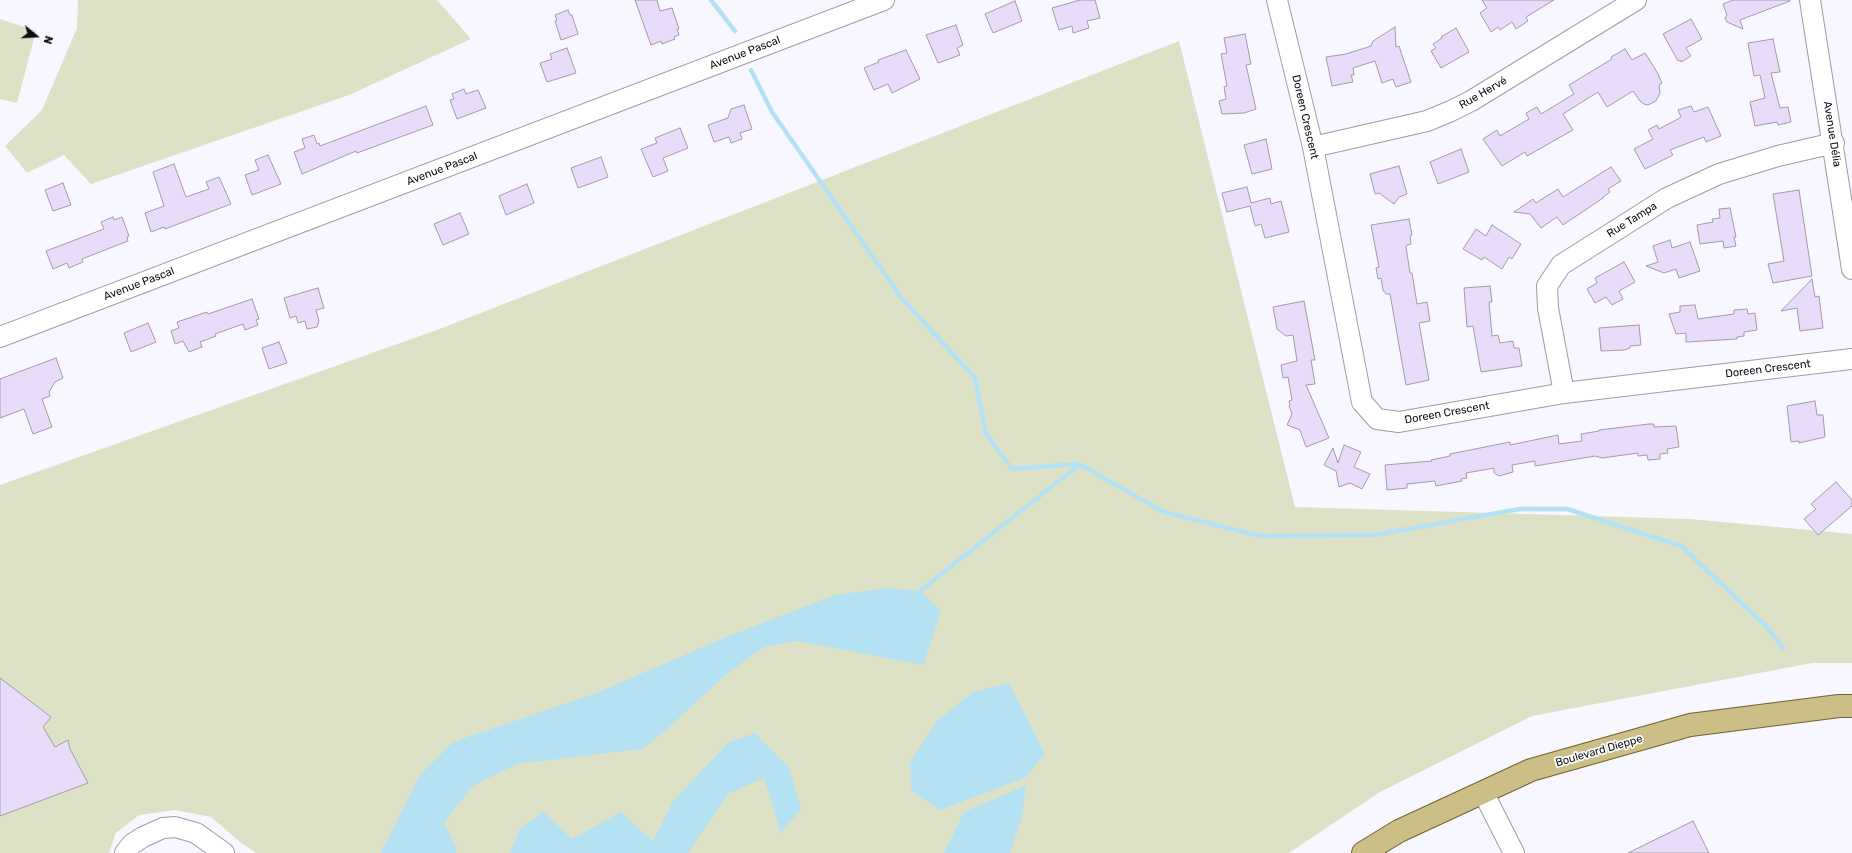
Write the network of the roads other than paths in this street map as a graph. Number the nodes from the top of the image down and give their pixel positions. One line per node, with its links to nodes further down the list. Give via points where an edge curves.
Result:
1 (884, 0): 8 (street, Avenue Pascal)
2 (1277, 0): 6 (street, Doreen Crescent)
3 (1636, 0): 6 (street, Rue Hervé, via 1451,111 1427,121)
4 (1810, 0): 5 (street, Avenue Délia)
5 (1834, 143): 7 (street, Avenue Délia); 10 (street, Rue Tampa, via 1778,156 1719,174 1667,198 1562,265 1547,286 1548,308)
6 (1313, 147): 10 (street, Doreen Crescent, via 1362,402 1377,419 1399,422)
7 (1852, 269)
8 (0, 337)
9 (1852, 359): 10 (street, Doreen Crescent)
10 (1564, 393)
11 (1852, 706): 12 (main road, Boulevard Dieppe, via 1690,725 1531,770)
12 (1483, 792): 15 (main road, Boulevard Dieppe, via 1399,831); 16 (street)
13 (125, 853): 14 (street, via 132,844 143,837 164,828 176,827 196,833)
14 (224, 853)
15 (1363, 853)
16 (1514, 853)

